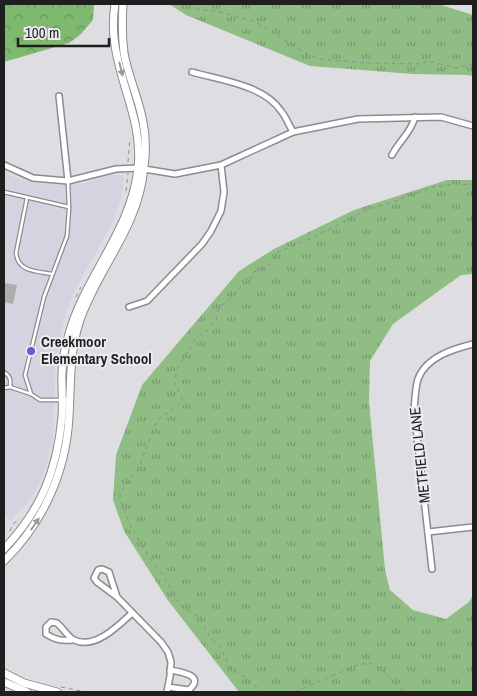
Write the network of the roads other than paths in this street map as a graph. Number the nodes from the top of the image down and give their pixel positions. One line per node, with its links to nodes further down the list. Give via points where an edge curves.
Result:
1 (114, 4): 11 (street, one-way to 11, via 115,45 136,125)
2 (123, 4): 11 (street, via 124,53 146,141)
3 (192, 72): 7 (street, via 255,90 281,110)
4 (59, 96): 12 (street)
5 (415, 117): 6 (street, via 441,117); 7 (street, via 358,119); 8 (street, via 406,138)
6 (473, 126)
7 (293, 132): 10 (street)
8 (392, 156)
9 (4, 164): 12 (street, via 33,178)
10 (221, 165): 11 (street, via 174,174); 17 (street, via 224,192 221,211 211,232 147,300)
11 (141, 169): 12 (street, via 116,169); 23 (street, via 126,215 81,300 70,328 63,360)
12 (68, 181): 15 (lane)
13 (4, 192): 14 (lane)
14 (27, 198): 15 (lane); 16 (lane, via 17,260 28,269)
15 (69, 207): 16 (lane, via 67,236)
16 (52, 274): 22 (lane, via 25,374)
17 (129, 307)
18 (473, 344): 25 (street, METFIELD LANE, via 437,357 424,369 416,388 414,410)
19 (4, 372): 20 (lane, via 11,380)
20 (10, 387): 21 (lane); 22 (lane)
21 (4, 388)
22 (31, 394): 23 (lane, via 40,400)
23 (65, 400): 26 (street, via 56,461 42,498 22,530); 27 (street, one-way to 23, via 19,547 52,493 69,418)
24 (473, 527): 25 (street)
25 (428, 532): 28 (street, METFIELD LANE)
26 (4, 550)
27 (4, 562)
28 (432, 569)
29 (117, 597): 29 (street, via 109,572 102,568 98,570 94,578); 30 (street)
30 (132, 612): 31 (street, via 100,639); 32 (street, via 168,652)
31 (74, 640): 31 (street, via 57,623 51,622 46,627 46,634 54,639)
32 (170, 670): 35 (street); 35 (street, via 189,674 194,682 189,690)
33 (4, 674): 37 (street)
34 (4, 682): 36 (street)
35 (167, 690)
36 (27, 692)
37 (57, 692)

